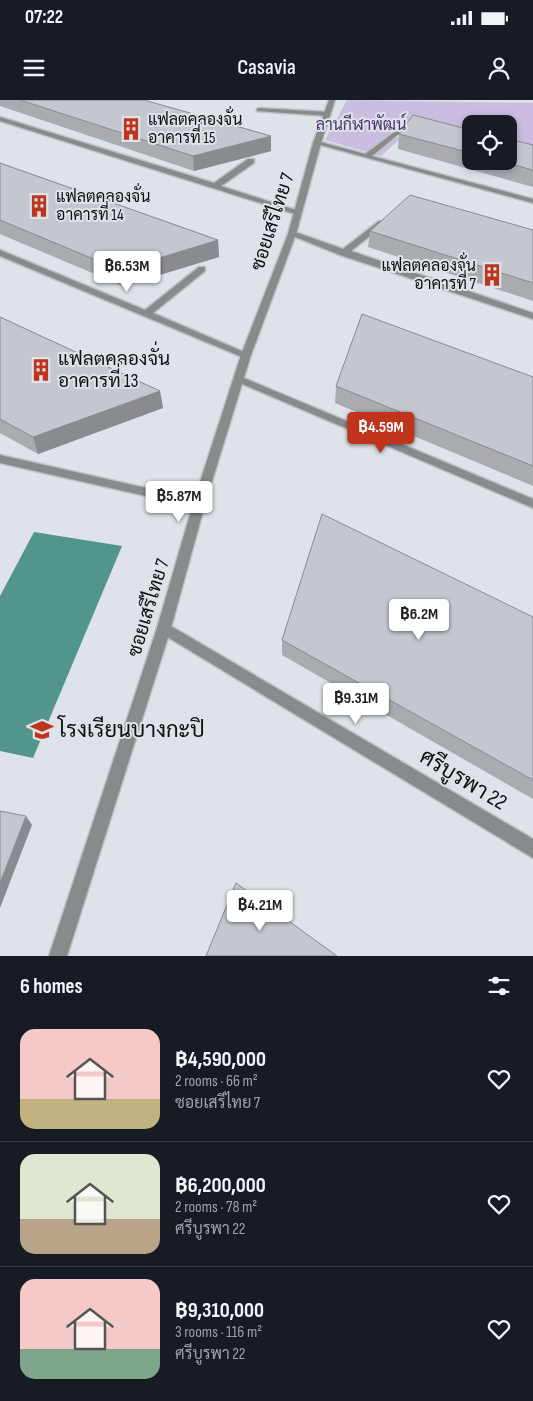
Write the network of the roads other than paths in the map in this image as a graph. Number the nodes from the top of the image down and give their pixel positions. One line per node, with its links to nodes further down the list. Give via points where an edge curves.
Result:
1 (332, 100): 3 (street, ซอยเสรีไทย 7)
2 (258, 110): 3 (street)
3 (328, 114): 6 (street, ซอยเสรีไทย 7)
4 (0, 119): 9 (street)
5 (398, 132): 7 (street)
6 (317, 143): 7 (street); 11 (street, ซอยเสรีไทย 7)
7 (368, 155): 10 (street)
8 (251, 162): 9 (street)
9 (214, 187): 11 (street)
10 (533, 201)
11 (298, 212): 13 (street, ซอยเสรีไทย 7)
12 (384, 221): 14 (street)
13 (292, 234): 14 (street); 19 (street, ซอยเสรีไทย 7)
14 (343, 252): 18 (street)
15 (0, 253): 17 (street)
16 (202, 269): 17 (street)
17 (146, 314): 19 (street)
18 (533, 316)
19 (246, 355): 20 (street, ซอยเสรีไทย 7)
20 (238, 379): 22 (street, ซอยเสรีไทย 7); 23 (street)
21 (0, 459): 22 (street)
22 (199, 504): 24 (street, ซอยเสรีไทย 7)
23 (533, 504)
24 (164, 628): 25 (street, ศรีบูรพา 22); 26 (street, ซอยเสรีไทย 7)
25 (533, 849)
26 (58, 956)

